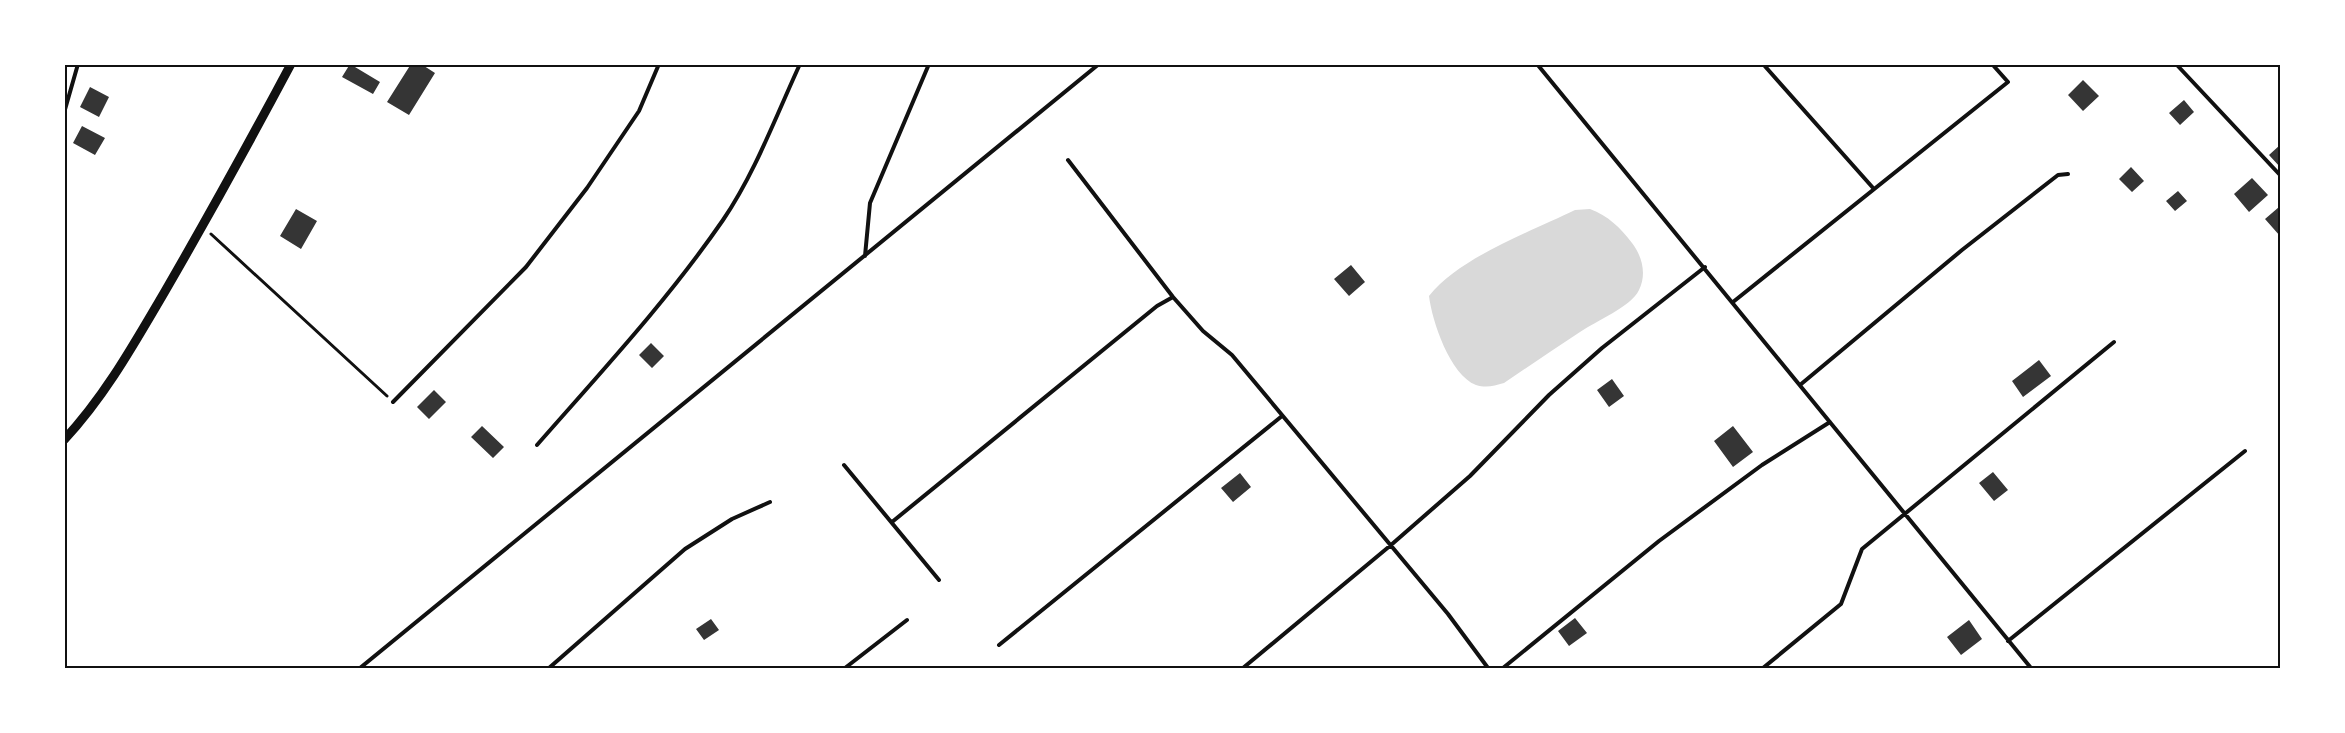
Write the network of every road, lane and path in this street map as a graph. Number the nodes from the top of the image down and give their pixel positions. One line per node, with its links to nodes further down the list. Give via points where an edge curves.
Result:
1 (78, 64): 11 (lane)
2 (291, 64): 16 (street)
3 (659, 64): 23 (lane, via 639,111 587,188 526,267)
4 (801, 64): 27 (lane, via 724,219 656,309)
5 (929, 64): 17 (lane, via 870,203)
6 (1099, 64): 17 (lane)
7 (1537, 64): 18 (lane)
8 (1763, 64): 15 (lane)
9 (1992, 64): 15 (lane, via 2008,82)
10 (2176, 64): 14 (lane)
11 (64, 113)
12 (1068, 160): 19 (lane)
13 (2068, 174): 22 (lane, via 2058,175 1962,250)
14 (2280, 175)
15 (1874, 189): 20 (lane)
16 (203, 226): 23 (path); 26 (street, via 90,412)
17 (865, 257): 39 (lane)
18 (1705, 267): 20 (lane); 33 (lane, via 1602,348 1470,476)
19 (1173, 297): 24 (lane, via 1203,331 1232,355); 32 (lane)
20 (1733, 302): 22 (lane)
21 (2115, 342): 31 (lane)
22 (1800, 385): 25 (lane)
23 (393, 402)
24 (1282, 416): 33 (lane); 37 (lane)
25 (1830, 422): 31 (lane); 44 (lane, via 1762,465 1659,541)
26 (64, 440)
27 (537, 445)
28 (2245, 451): 36 (lane)
29 (844, 465): 32 (lane)
30 (770, 502): 40 (lane, via 732,519 685,549)
31 (1904, 514): 36 (lane); 45 (lane, via 1862,549 1841,604)
32 (892, 522): 34 (lane)
33 (1391, 545): 42 (lane); 43 (lane)
34 (939, 580)
35 (907, 620): 41 (lane)
36 (2008, 641): 38 (lane)
37 (999, 645)
38 (2029, 668)
39 (360, 669)
40 (549, 669)
41 (844, 669)
42 (1243, 669)
43 (1488, 669)
44 (1503, 669)
45 (1763, 669)

